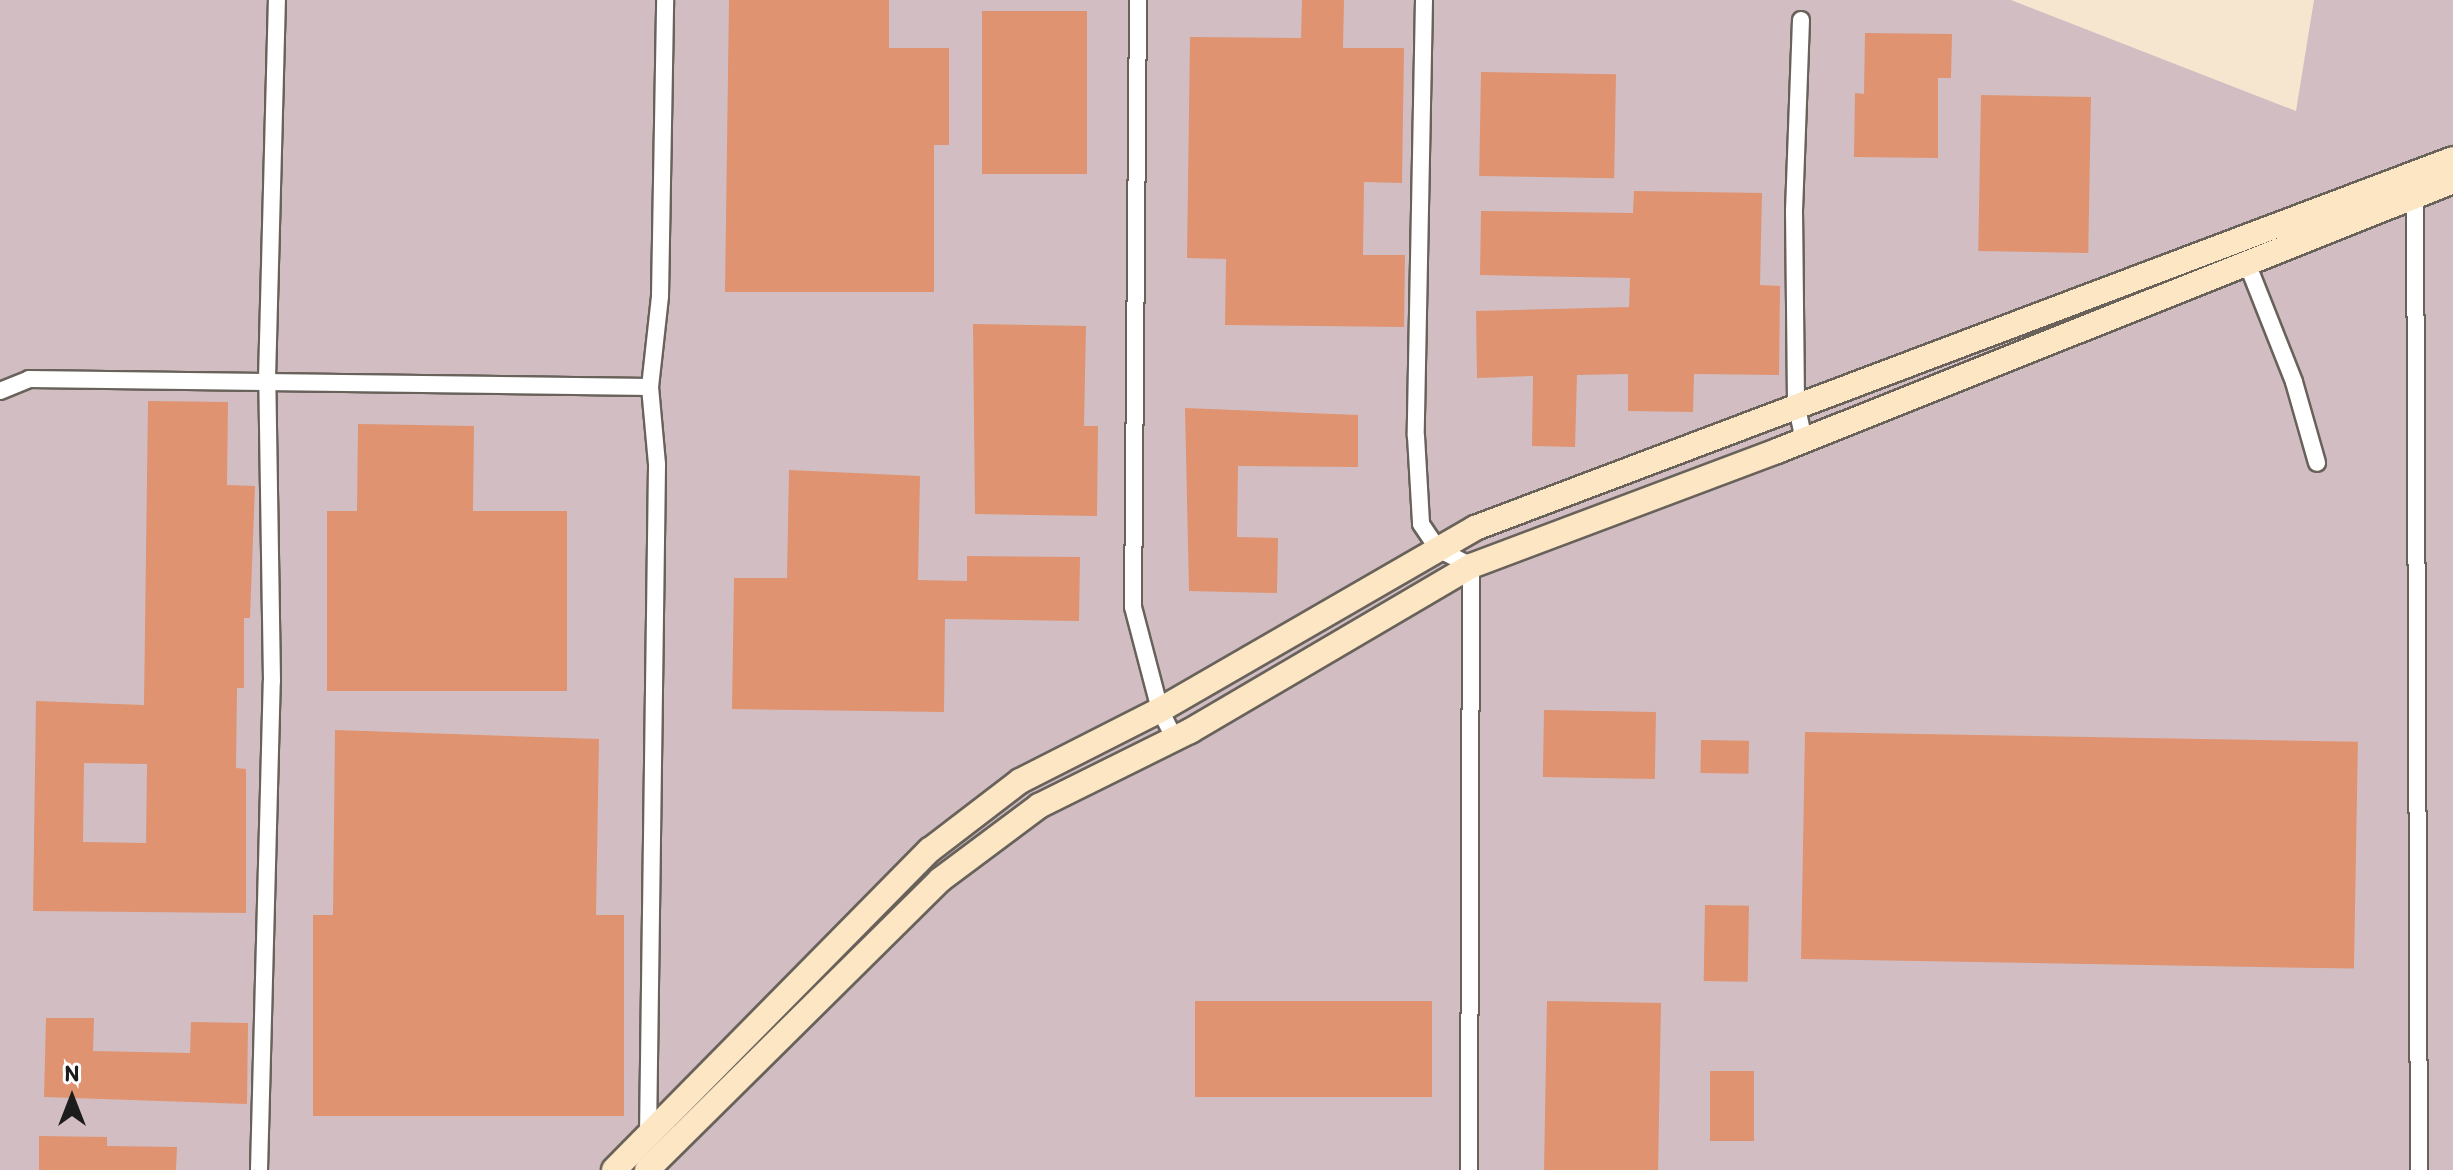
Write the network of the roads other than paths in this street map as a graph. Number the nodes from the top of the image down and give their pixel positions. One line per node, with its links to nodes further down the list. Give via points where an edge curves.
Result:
1 (277, 0): 10 (street)
2 (665, 0): 11 (street, via 660,296)
3 (1138, 0): 18 (street, via 1133,607)
4 (1424, 0): 16 (street, via 1416,436 1421,524)
5 (1801, 20): 13 (street, via 1794,210)
6 (2453, 159): 8 (street)
7 (2453, 181): 8 (street)
8 (2415, 185): 9 (street); 13 (street); 25 (street)
9 (2247, 263): 14 (street); 15 (street, via 2294,382)
10 (267, 379): 11 (street); 12 (street, via 29,379); 22 (street, via 272,681)
11 (650, 387): 20 (street, via 657,464)
12 (0, 391)
13 (1796, 403): 14 (street); 16 (street, via 1475,528)
14 (1804, 441): 17 (street)
15 (2317, 463)
16 (1438, 549): 17 (street); 18 (street)
17 (1471, 566): 19 (street); 24 (street)
18 (1160, 710): 19 (street); 20 (street, via 1020,781 930,850)
19 (1175, 739): 21 (street, via 1039,806 940,880)
20 (648, 1136): 21 (street); 23 (street)
21 (654, 1166)
22 (259, 1170)
23 (614, 1170)
24 (1469, 1170)
25 (2419, 1170)

